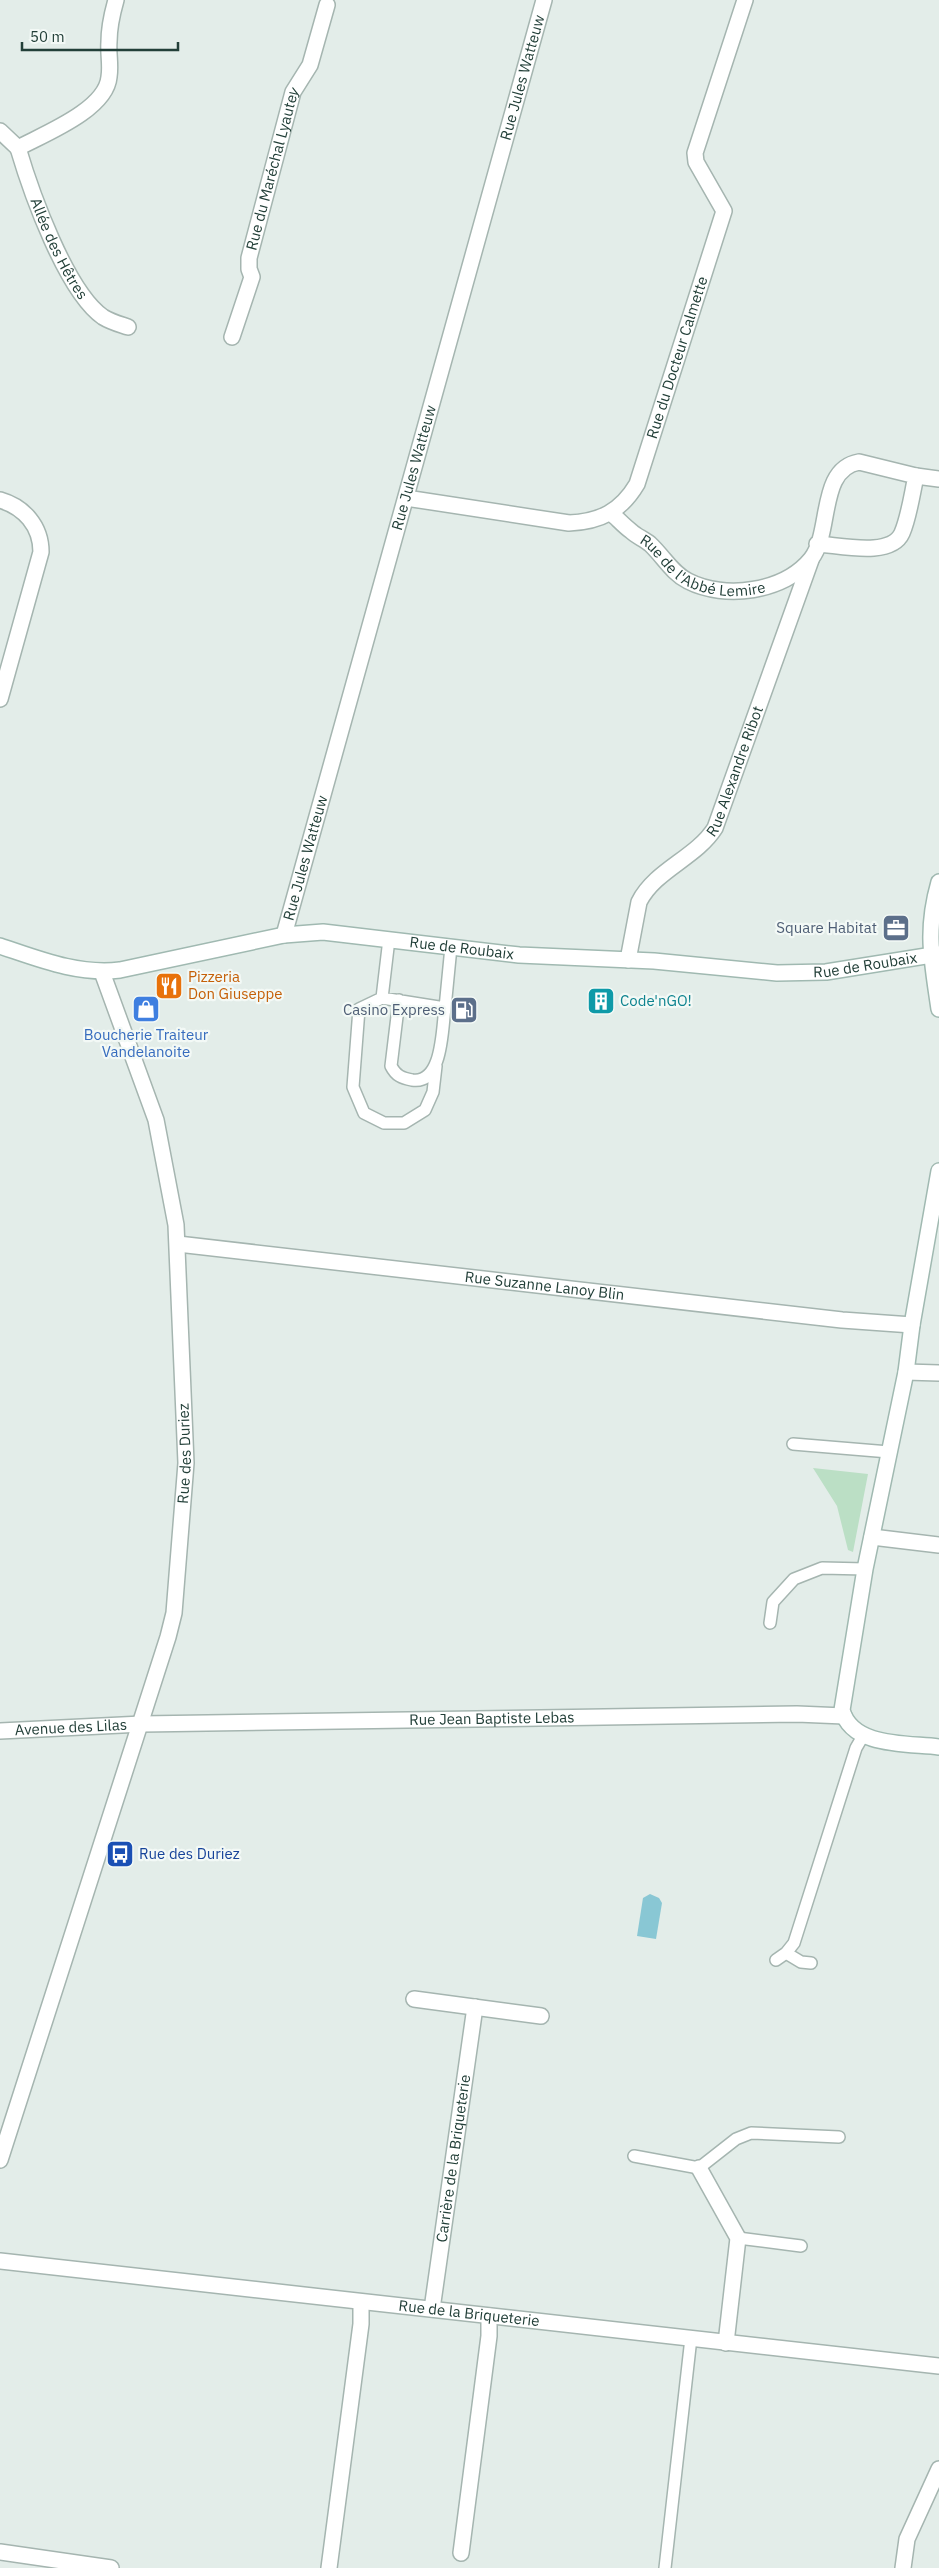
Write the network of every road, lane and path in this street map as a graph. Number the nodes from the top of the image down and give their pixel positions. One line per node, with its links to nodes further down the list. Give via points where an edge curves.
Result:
1 (116, 0): 6 (street, via 110,26 109,79 104,92 83,112)
2 (544, 0): 11 (street, Rue Jules Watteuw)
3 (745, 0): 13 (street, Rue du Docteur Calmette, via 695,153 696,162 724,211 637,484)
4 (327, 5): 8 (street, Rue du Maréchal Lyautey, via 310,65 293,92 249,258 252,277)
5 (0, 131): 6 (street, Allée des Hêtres)
6 (18, 148): 7 (street, Allée des Hêtres, via 35,200 74,281 102,316)
7 (128, 327)
8 (232, 337)
9 (916, 476): 10 (street); 14 (street, via 901,535 888,547 876,549); 14 (street, via 859,462 850,464 836,476)
10 (939, 479)
11 (406, 498): 13 (street, Rue du Docteur Calmette, via 568,523 597,520); 18 (street, Rue Jules Watteuw)
12 (0, 500): 16 (street, via 18,508 29,518 42,552)
13 (611, 513): 15 (street, Rue de l'Abbé Lemire, via 648,542 674,571 700,586 741,591 758,588 788,577)
14 (817, 544): 15 (street)
15 (812, 558): 23 (street, Rue Alexandre Ribot, via 715,828 700,847 653,883 643,895)
16 (0, 699)
17 (939, 882): 22 (street, via 930,921)
18 (284, 936): 19 (street, Rue de Roubaix, via 323,932); 24 (street, Rue de Roubaix)
19 (389, 939): 21 (street, Rue de Roubaix); 25 (lane)
20 (0, 946): 24 (street, Rue de Roubaix, via 68,968)
21 (451, 947): 23 (street, Rue de Roubaix, via 552,957); 27 (lane)
22 (935, 954): 23 (street, Rue de Roubaix, via 803,973); 28 (street)
23 (628, 960)
24 (102, 972): 32 (street, Rue des Duriez, via 160,1134)
25 (382, 998): 26 (lane); 29 (lane, via 359,1009 354,1087 364,1113 384,1123 404,1123 425,1110 433,1092)
26 (399, 1000): 27 (lane); 29 (lane, via 391,1066 394,1072 402,1078 418,1081 429,1076)
27 (445, 1008): 29 (lane)
28 (939, 1009)
29 (436, 1066)
30 (939, 1172): 31 (street)
31 (937, 1197): 33 (street)
32 (178, 1244): 33 (street, Rue Suzanne Lanoy Blin, via 842,1320); 43 (street, Rue des Duriez, via 186,1432 183,1506 173,1619)
33 (912, 1325): 34 (street)
34 (906, 1372): 35 (street); 37 (street)
35 (939, 1373)
36 (793, 1444): 37 (lane)
37 (889, 1452): 38 (street)
38 (872, 1538): 39 (street); 40 (street)
39 (939, 1545)
40 (865, 1569): 41 (lane, via 822,1568 794,1579 774,1602); 42 (street, via 842,1710)
41 (770, 1623)
42 (844, 1716): 43 (street, Rue Jean Baptiste Lebas, via 797,1714); 45 (street, via 851,1727)
43 (142, 1724): 44 (street, Avenue des Lilas); 55 (street, Rue des Duriez)
44 (0, 1731)
45 (863, 1736): 46 (street); 47 (lane, via 856,1748 794,1943)
46 (939, 1747)
47 (786, 1953): 48 (lane); 49 (lane, via 801,1962)
48 (776, 1960)
49 (811, 1963)
50 (414, 1999): 51 (street)
51 (475, 2007): 52 (street); 61 (street, Carrière de la Briqueterie)
52 (541, 2016)
53 (839, 2136): 56 (lane, via 750,2133 736,2139)
54 (634, 2156): 56 (lane)
55 (0, 2160)
56 (699, 2168): 57 (street)
57 (738, 2238): 58 (lane); 64 (street)
58 (801, 2246)
59 (0, 2261): 60 (street, Rue de la Briqueterie)
60 (362, 2302): 61 (street, Rue de la Briqueterie); 70 (street)
61 (432, 2309): 62 (street, Rue de la Briqueterie)
62 (489, 2316): 63 (street, Rue de la Briqueterie); 68 (street)
63 (691, 2338): 64 (street, Rue de la Briqueterie); 71 (lane)
64 (726, 2342): 65 (street, Rue de la Briqueterie)
65 (939, 2366)
66 (939, 2469): 72 (street, via 912,2524)
67 (0, 2552): 69 (street)
68 (462, 2553)
69 (111, 2568)
70 (329, 2568)
71 (665, 2568)
72 (903, 2568)

